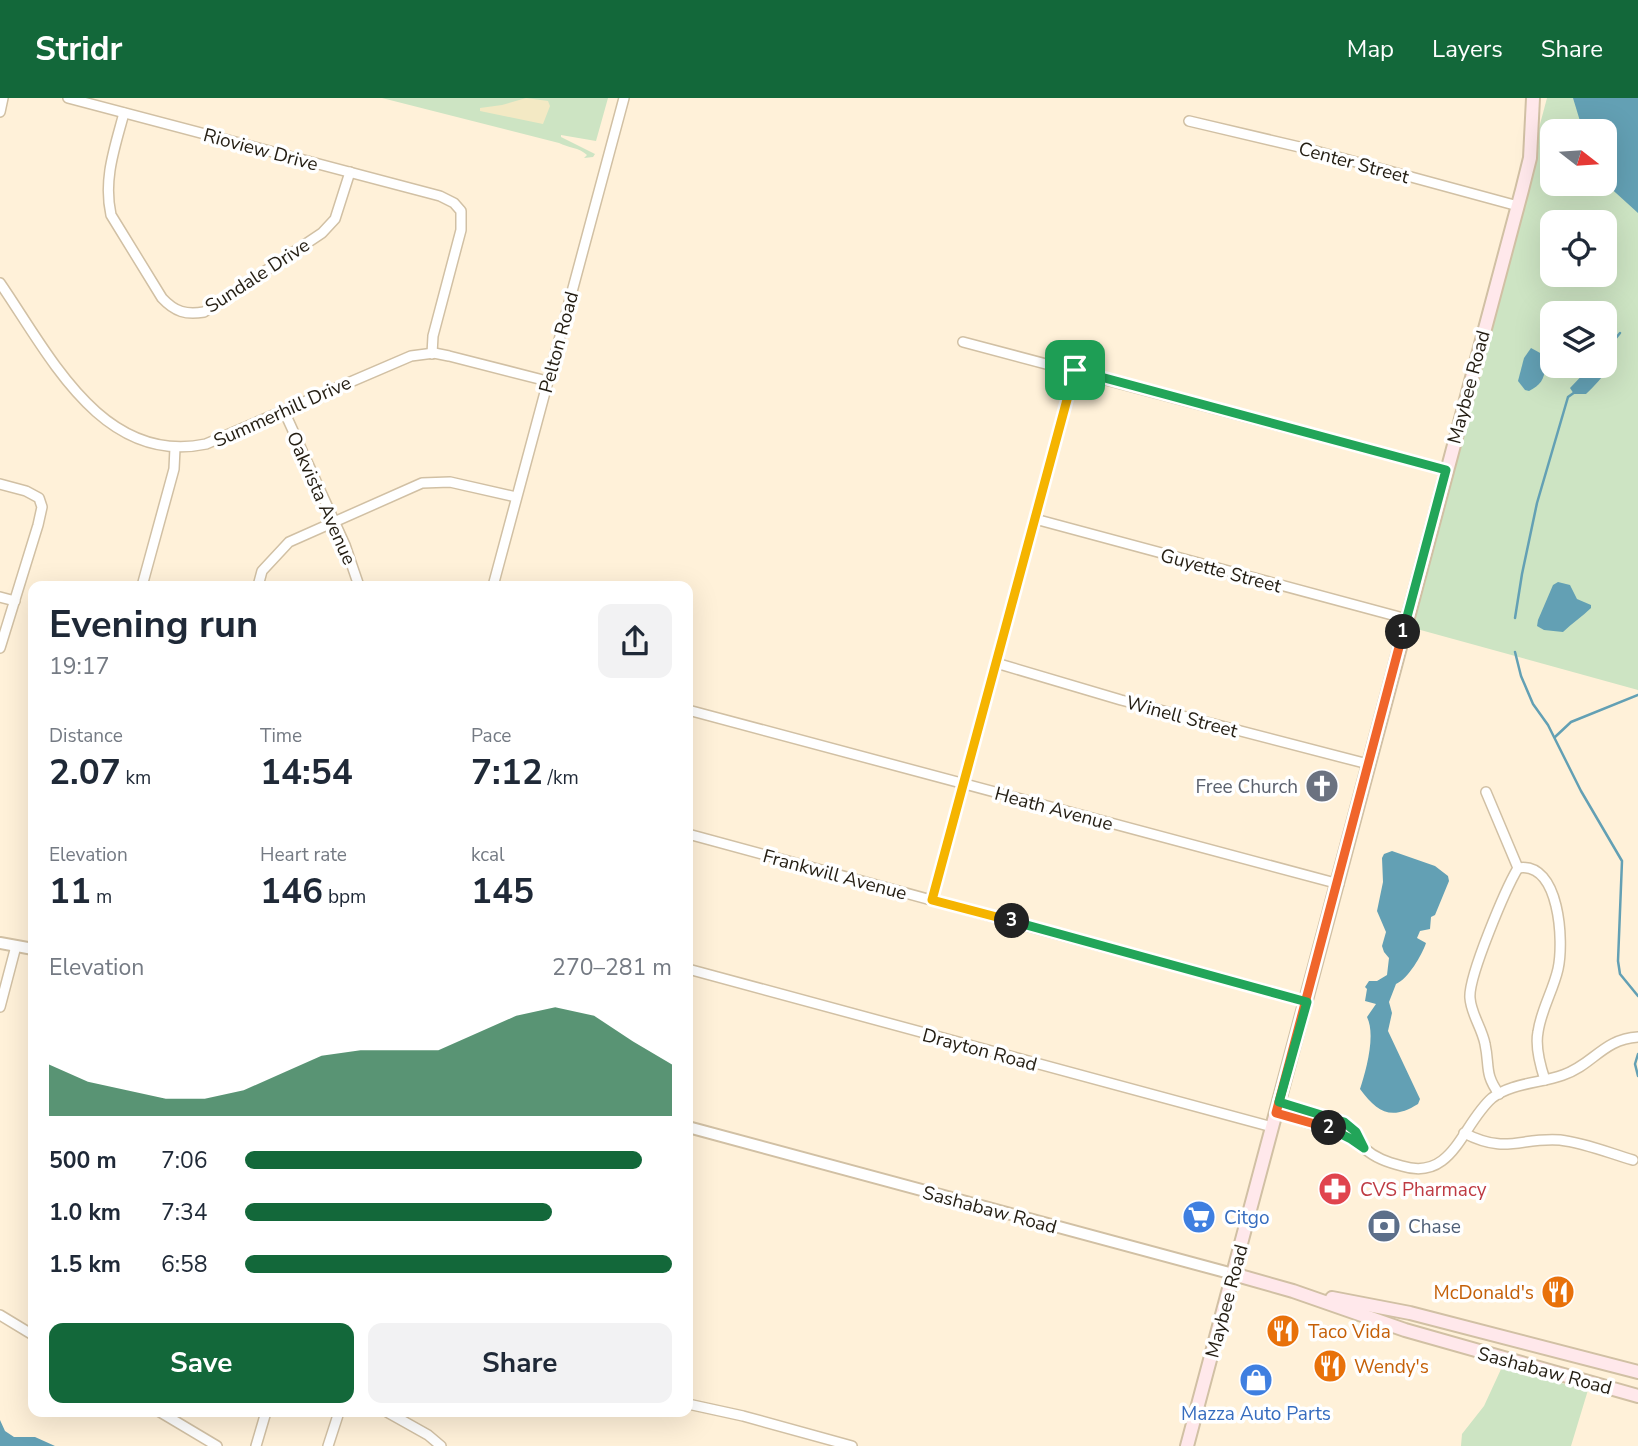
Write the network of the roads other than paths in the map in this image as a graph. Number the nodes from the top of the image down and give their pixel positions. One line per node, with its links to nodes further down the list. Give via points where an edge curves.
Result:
1 (4, 98): 5 (street)
2 (68, 98): 6 (street, Rioview Drive)
3 (624, 98): 14 (street, Pelton Road)
4 (1533, 98): 9 (main road, Maybee Road, via 1530,158)
5 (0, 111)
6 (124, 113): 8 (street, Rioview Drive); 8 (street, Sundale Drive, via 109,169 111,215 172,310 204,312 322,233 335,219)
7 (1189, 121): 9 (street, Center Street)
8 (350, 172): 12 (street, Rioview Drive, via 440,197 461,211 461,230)
9 (1518, 206): 17 (main road, Maybee Road)
10 (0, 283): 16 (street, Summerhill Drive, via 72,390 89,407 144,442)
11 (963, 342): 13 (street)
12 (432, 354): 14 (street, Summerhill Drive); 15 (street, Summerhill Drive, via 411,356)
13 (1075, 370): 17 (street); 20 (street)
14 (547, 381): 19 (street, Pelton Road)
15 (284, 411): 16 (street, Summerhill Drive, via 206,444); 21 (street, Oakvista Avenue)
16 (175, 448): 22 (street)
17 (1446, 470): 28 (main road, Maybee Road)
18 (0, 484): 27 (street, via 26,491 39,498 42,506)
19 (516, 498): 21 (street, via 434,481); 25 (street, Pelton Road)
20 (1035, 519): 28 (street, Guyette Street); 30 (street)
21 (333, 522): 23 (street, via 279,550); 24 (street, Oakvista Avenue)
22 (143, 581)
23 (259, 581)
24 (357, 581)
25 (494, 581)
26 (0, 597): 27 (street)
27 (15, 601): 29 (street)
28 (1407, 619): 32 (main road, Maybee Road)
29 (0, 648)
30 (996, 663): 32 (street, Winell Street); 33 (street)
31 (693, 711): 33 (street, Heath Avenue)
32 (1368, 764): 37 (main road, Maybee Road)
33 (962, 783): 37 (street, Heath Avenue); 38 (street)
34 (1486, 792): 36 (street)
35 (693, 835): 38 (street, Frankwill Avenue)
36 (1518, 868): 46 (street, via 1533,868 1544,876 1558,926 1558,968 1537,1033); 47 (street, via 1470,990 1485,1042 1488,1077)
37 (1339, 884): 43 (main road, Maybee Road)
38 (932, 900): 43 (street, Frankwill Avenue)
39 (0, 943): 40 (street)
40 (16, 946): 41 (street); 44 (street)
41 (28, 948)
42 (693, 970): 50 (street, Drayton Road)
43 (1307, 1002): 48 (main road, Maybee Road)
44 (0, 1007)
45 (1638, 1037): 46 (street, via 1612,1043 1581,1066)
46 (1545, 1080): 47 (street)
47 (1499, 1094): 53 (street)
48 (1278, 1107): 49 (street); 50 (main road, Maybee Road); 52 (street)
49 (1334, 1117): 52 (street); 54 (street, via 1356,1132)
50 (1272, 1127): 56 (main road, Maybee Road)
51 (693, 1128): 56 (street, Sashabaw Road)
52 (1330, 1128): 54 (street)
53 (1464, 1133): 54 (street, via 1455,1149 1435,1166 1407,1168); 55 (street, via 1499,1145 1573,1142)
54 (1364, 1148)
55 (1633, 1160)
56 (1233, 1274): 57 (main road, Sashabaw Road); 76 (main road, Maybee Road)
57 (1293, 1291): 59 (main road, Sashabaw Road); 61 (main road, Sashabaw Road)
58 (0, 1315): 60 (street)
59 (1451, 1323): 61 (main road, via 1434,1327); 62 (main road, Sashabaw Road)
60 (28, 1332)
61 (1436, 1339): 64 (main road, Sashabaw Road)
62 (1619, 1367): 63 (main road, Sashabaw Road); 64 (main road, via 1619,1381)
63 (1638, 1372)
64 (1605, 1387): 65 (main road, Sashabaw Road)
65 (1638, 1396)
66 (693, 1405): 75 (street)
67 (168, 1417): 71 (street)
68 (265, 1417): 72 (street)
69 (337, 1417): 73 (street)
70 (396, 1417): 74 (street)
71 (217, 1446)
72 (256, 1446)
73 (328, 1446)
74 (441, 1446)
75 (852, 1446)
76 (1187, 1446)

